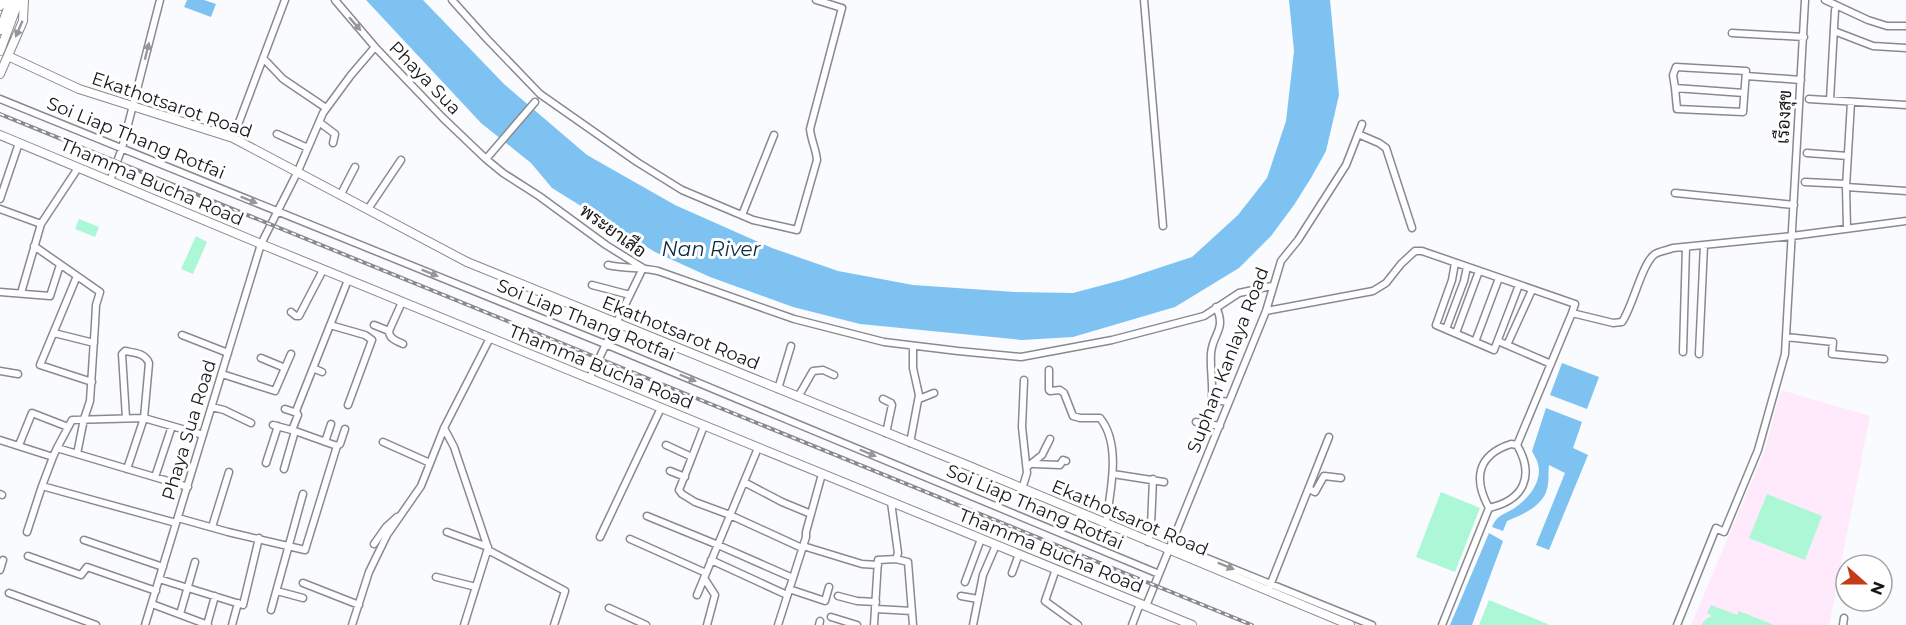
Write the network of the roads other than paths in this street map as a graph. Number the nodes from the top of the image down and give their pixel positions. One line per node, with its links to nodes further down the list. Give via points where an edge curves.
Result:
1 (5, 0): 14 (main road)
2 (11, 0): 14 (main road)
3 (19, 0): 14 (main road)
4 (24, 0): 24 (main road, one-way to 24, via 23,21)
5 (160, 0): 38 (street, one-way to 5)
6 (285, 0): 25 (street)
7 (335, 0): 21 (street, one-way to 21)
8 (452, 0): 30 (street)
9 (816, 0): 13 (street)
10 (1144, 0): 74 (street)
11 (1805, 0): 20 (street, เรืองสุข)
12 (1825, 0): 16 (street, via 1868,20)
13 (843, 4): 71 (street, via 810,129 817,160 797,230)
14 (6, 10): 17 (main road); 23 (main road)
15 (1835, 10): 18 (street)
16 (1906, 26)
17 (0, 30)
18 (1834, 31): 22 (street, via 1873,46); 35 (street)
19 (1732, 33): 20 (street)
20 (1804, 37): 28 (street, เรืองสุข)
21 (375, 47): 40 (street, Phaya Sua); 54 (street, Phaya Sua)
22 (1906, 48)
23 (0, 51)
24 (8, 56): 26 (main road); 38 (main road, Ekathotsarot Road, via 79,89)
25 (263, 58): 40 (street, via 283,79); 47 (street)
26 (0, 74)
27 (1746, 76): 28 (street); 29 (street, via 1746,71 1676,67); 31 (street)
28 (1801, 80): 67 (street, เรืองสุข)
29 (1675, 88): 31 (street); 31 (street, via 1678,110 1743,112)
30 (536, 90): 34 (street); 36 (street)
31 (1744, 93)
32 (0, 99): 50 (street, Soi Liap Thang Rotfai)
33 (1809, 99): 35 (street)
34 (549, 100): 36 (street); 71 (street, via 682,190)
35 (1830, 100): 37 (street)
36 (535, 102): 54 (street)
37 (1851, 102): 39 (street); 53 (street)
38 (133, 105): 47 (main road, Ekathotsarot Road); 50 (street)
39 (1906, 105)
40 (326, 108): 41 (street, Phaya Sua)
41 (319, 122): 49 (street, via 335,134); 51 (street, Phaya Sua)
42 (1362, 124): 44 (street, Suphan Kanlaya Road)
43 (277, 134): 51 (street)
44 (1358, 134): 75 (street, via 1386,148); 94 (street, Suphan Kanlaya Road, via 1346,165 1281,261)
45 (0, 135): 48 (main road, Thamma Bucha Road)
46 (774, 135): 71 (street)
47 (233, 138): 58 (main road, Ekathotsarot Road)
48 (19, 142): 57 (main road, Thamma Bucha Road); 66 (street)
49 (333, 143)
50 (122, 148): 59 (street); 70 (street, Soi Liap Thang Rotfai, one-way to 70)
51 (308, 148): 58 (street, Phaya Sua)
52 (1807, 153): 53 (street)
53 (1848, 156): 62 (street)
54 (486, 159): 61 (street, Phaya Sua)
55 (401, 160): 69 (street)
56 (355, 167): 65 (street)
57 (78, 168): 59 (main road, Thamma Bucha Road); 73 (street)
58 (298, 171): 65 (main road, Ekathotsarot Road); 70 (street, Phaya Sua)
59 (110, 181): 78 (main road, Thamma Bucha Road)
60 (1805, 182): 62 (street)
61 (519, 183): 86 (street, พระยาเสือ)
62 (1846, 186): 63 (street); 76 (street)
63 (1906, 191)
64 (1675, 193): 67 (street)
65 (341, 194): 69 (main road, Ekathotsarot Road)
66 (0, 199)
67 (1794, 205): 77 (street, เรืองสุข)
68 (0, 209): 73 (street)
69 (368, 209): 104 (main road, Ekathotsarot Road, via 467,262)
70 (277, 211): 78 (street, Phaya Sua); 118 (street, Soi Liap Thang Rotfai, one-way to 118)
71 (742, 215)
72 (1906, 221): 76 (street)
73 (41, 224): 80 (street)
74 (1163, 226)
75 (1412, 228)
76 (1847, 228): 77 (street)
77 (1792, 236): 79 (street); 112 (street, เรืองสุข)
78 (261, 244): 87 (main road, Thamma Bucha Road); 123 (street, Phaya Sua Road)
79 (1704, 245): 81 (street); 125 (street)
80 (34, 246): 83 (street); 97 (street)
81 (1686, 247): 103 (street, via 1655,255 1622,322); 122 (street)
82 (1455, 263): 85 (street); 101 (street, via 1415,251 1386,283 1373,291); 107 (street, via 1436,325)
83 (60, 265): 89 (street); 97 (street, via 50,296)
84 (608, 265): 86 (street)
85 (1467, 267): 88 (street); 107 (street)
86 (643, 268): 98 (street, พระยาเสือ); 121 (street, via 794,319)
87 (323, 270): 91 (main road, Thamma Bucha Road); 102 (street, via 299,316)
88 (1479, 271): 90 (street); 110 (street)
89 (77, 276): 109 (street); 116 (street, via 100,292)
90 (1499, 278): 93 (street); 115 (street)
91 (348, 280): 99 (main road, Thamma Bucha Road); 105 (street)
92 (592, 285): 98 (street)
93 (1519, 285): 95 (street); 114 (street)
94 (1272, 286): 100 (street, via 1239,293); 101 (street, Suphan Kanlaya Road)
95 (1532, 290): 103 (street, via 1575,304); 119 (street)
96 (0, 292): 97 (street)
97 (21, 293)
98 (630, 295): 104 (street, พระยาเสือ)
99 (402, 302): 108 (street); 113 (main road, Thamma Bucha Road)
100 (1216, 307): 121 (street, via 1204,316 1112,340 1021,357); 145 (street, via 1221,326 1212,347 1212,398)
101 (1266, 311): 145 (street, Suphan Kanlaya Road)
102 (291, 312)
103 (1572, 313): 128 (street)
104 (616, 323): 118 (street, พระยาเสือ); 140 (main road, Ekathotsarot Road)
105 (330, 325): 130 (street); 146 (street, via 372,340)
106 (374, 325): 108 (street)
107 (1446, 329): 110 (street)
108 (389, 331): 117 (street, via 392,338)
109 (54, 333): 116 (street); 139 (street, via 40,365)
110 (1456, 333): 115 (street)
111 (182, 336): 123 (street)
112 (1786, 337): 127 (street, via 1833,342 1832,354); 290 (street, เรืองสุข, via 1785,354 1758,450 1724,532 1716,528)
113 (490, 338): 137 (main road, Thamma Bucha Road); 161 (street)
114 (1498, 341): 115 (street, via 1494,350); 119 (street)
115 (1475, 342)
116 (94, 343): 139 (street)
117 (403, 344)
118 (605, 344): 137 (street, พระยาเสือ); 239 (street, Soi Liap Thang Rotfai, one-way to 239)
119 (1508, 345): 128 (street)
120 (791, 346): 140 (street)
121 (913, 346): 144 (street)
122 (1683, 352)
123 (228, 353): 135 (street, Phaya Sua Road)
124 (291, 354): 129 (street)
125 (1699, 354)
126 (261, 358): 129 (street)
127 (1884, 359)
128 (1551, 364): 174 (street)
129 (285, 368): 135 (street, via 273,391)
130 (313, 368): 133 (street); 150 (street)
131 (1049, 370): 190 (street, via 1049,390 1064,393 1073,416 1100,418 1104,422 1111,440)
132 (0, 371): 134 (street)
133 (322, 372)
134 (18, 374)
135 (222, 374): 147 (street, Phaya Sua Road)
136 (834, 375): 142 (street, via 823,370 813,372)
137 (589, 379): 148 (main road, Thamma Bucha Road)
138 (1024, 380): 184 (street, via 1022,427)
139 (92, 382): 153 (street)
140 (778, 389): 142 (main road, Ekathotsarot Road)
141 (934, 393): 144 (street)
142 (798, 397): 164 (main road, Ekathotsarot Road)
143 (883, 399): 164 (street, via 892,405)
144 (919, 399): 171 (street)
145 (1230, 402): 159 (street, Suphan Kanlaya Road)
146 (348, 405)
147 (212, 407): 155 (street); 165 (street, Phaya Sua Road)
148 (661, 408): 158 (main road, Thamma Bucha Road); 215 (street)
149 (285, 409): 150 (street)
150 (297, 413): 163 (street)
151 (126, 418): 152 (street); 152 (street, via 122,363 125,351 141,354 149,361); 153 (street)
152 (144, 418): 157 (street); 185 (street)
153 (84, 419): 160 (street, via 72,420); 178 (street)
154 (1196, 422): 159 (street)
155 (251, 423)
156 (331, 424): 169 (street)
157 (172, 426): 165 (street); 191 (street)
158 (704, 426): 177 (main road, Thamma Bucha Road); 180 (street)
159 (1220, 426): 227 (street, Suphan Kanlaya Road)
160 (68, 427): 172 (street, via 32,413); 176 (street)
161 (444, 428): 183 (street); 226 (street)
162 (345, 429): 175 (street)
163 (294, 430): 169 (street); 182 (street, via 276,425); 186 (street)
164 (886, 433): 171 (main road, Ekathotsarot Road)
165 (203, 435): 198 (street, Phaya Sua Road)
166 (1329, 437): 200 (street)
167 (1050, 439): 184 (street, via 1042,455)
168 (0, 440): 172 (street)
169 (325, 442): 175 (street)
170 (383, 442): 183 (street)
171 (910, 443): 199 (main road, Ekathotsarot Road)
172 (19, 445): 179 (street)
173 (666, 445): 180 (street)
174 (1517, 445): 205 (street, via 1526,465 1523,485 1508,502); 205 (street, via 1498,450 1481,468 1479,483)
175 (338, 446): 224 (street, via 306,550)
176 (57, 448): 178 (street); 179 (street)
177 (758, 448): 189 (main road, Thamma Bucha Road); 195 (street)
178 (77, 454): 185 (street)
179 (53, 457): 197 (street)
180 (692, 457): 192 (street)
181 (1065, 461): 184 (street, via 1060,465)
182 (266, 463)
183 (430, 463): 208 (street, via 421,486)
184 (1030, 465): 199 (street)
185 (127, 469): 191 (street)
186 (284, 469)
187 (670, 471): 192 (street)
188 (229, 472): 212 (street)
189 (822, 474): 204 (main road, Thamma Bucha Road); 206 (street)
190 (1113, 474): 194 (street); 211 (street)
191 (155, 477): 198 (street)
192 (685, 477): 201 (street)
193 (1341, 478): 200 (street, via 1324,476 1315,492)
194 (1153, 479): 196 (street); 220 (street)
195 (744, 482): 206 (street); 207 (street)
196 (1164, 482)
197 (42, 486): 210 (street); 213 (street)
198 (188, 487): 210 (street, Phaya Sua Road)
199 (1022, 489): 211 (main road, Ekathotsarot Road)
200 (1309, 489): 249 (street)
201 (679, 490): 203 (street); 207 (street, via 695,502)
202 (303, 494): 224 (street)
203 (675, 501)
204 (891, 502): 218 (main road, Thamma Bucha Road); 230 (street, via 898,546)
205 (1489, 508): 289 (street)
206 (811, 514): 225 (street)
207 (730, 515): 222 (street); 225 (street)
208 (400, 516): 221 (street); 262 (street, via 369,572)
209 (647, 516): 222 (street)
210 (177, 520): 212 (street); 235 (street, Phaya Sua Road)
211 (1106, 523): 220 (main road, Ekathotsarot Road)
212 (212, 527): 216 (street)
213 (27, 532)
214 (447, 532): 226 (street)
215 (600, 537)
216 (259, 538): 224 (street); 260 (street, via 243,605)
217 (630, 539): 240 (street)
218 (981, 539): 223 (main road, Thamma Bucha Road); 244 (street)
219 (84, 540): 235 (street)
220 (1148, 542): 227 (main road, Ekathotsarot Road)
221 (374, 544)
222 (718, 545): 232 (street); 242 (street)
223 (996, 545): 228 (main road, Thamma Bucha Road); 259 (street)
224 (289, 546): 251 (street)
225 (802, 547): 234 (street); 242 (street)
226 (488, 548): 246 (street); 276 (street, via 566,591)
227 (1171, 548): 239 (street, Suphan Kanlaya Road); 249 (main road, Ekathotsarot Road)
228 (1019, 554): 236 (main road, Thamma Bucha Road); 238 (street)
229 (28, 556): 250 (street, via 81,575 87,567)
230 (896, 559): 234 (street, via 878,560); 267 (street, via 908,562)
231 (3, 560): 237 (street)
232 (711, 560): 240 (street); 252 (street)
233 (195, 562): 248 (street)
234 (878, 565): 264 (street)
235 (163, 567): 243 (street, Phaya Sua Road)
236 (1056, 569): 263 (main road, Thamma Bucha Road); 284 (street, via 1045,602)
237 (0, 570)
238 (1012, 573)
239 (1159, 574): 263 (street, Suphan Kanlaya Road)
240 (705, 576): 254 (street); 278 (street, via 715,595)
241 (436, 578): 246 (street)
242 (792, 578): 252 (street)
243 (159, 579): 248 (street); 250 (street, Phaya Sua Road)
244 (965, 582)
245 (303, 583): 262 (street)
246 (476, 587): 270 (street)
247 (830, 587): 252 (street, via 825,601)
248 (188, 588): 255 (street); 268 (street)
249 (1270, 588): 287 (main road, Ekathotsarot Road); 288 (street)
250 (156, 591): 261 (street, Phaya Sua Road)
251 (277, 591): 258 (street); 266 (street)
252 (788, 592): 279 (street)
253 (9, 593): 271 (street)
254 (697, 595)
255 (215, 596): 260 (street); 273 (street)
256 (838, 596): 264 (street)
257 (961, 596): 259 (street)
258 (303, 598)
259 (978, 599): 283 (street)
260 (238, 603): 274 (street)
261 (152, 604): 268 (street); 272 (street, Phaya Sua Road)
262 (359, 605): 275 (street)
263 (1143, 605): 285 (street, Suphan Kanlaya Road); 286 (main road, Thamma Bucha Road)
264 (876, 606): 267 (street); 281 (street)
265 (609, 608): 277 (street)
266 (272, 610)
267 (912, 611): 282 (street)
268 (180, 615): 273 (street)
269 (831, 617): 280 (street)
270 (466, 624)
271 (96, 625)
272 (145, 625)
273 (208, 625)
274 (232, 625)
275 (352, 625)
276 (554, 625)
277 (646, 625)
278 (707, 625)
279 (778, 625)
280 (857, 625)
281 (874, 625)
282 (913, 625)
283 (973, 625)
284 (1078, 625)
285 (1132, 625)
286 (1192, 625)
287 (1350, 625)
288 (1372, 625)
289 (1442, 625)
290 (1677, 625)

